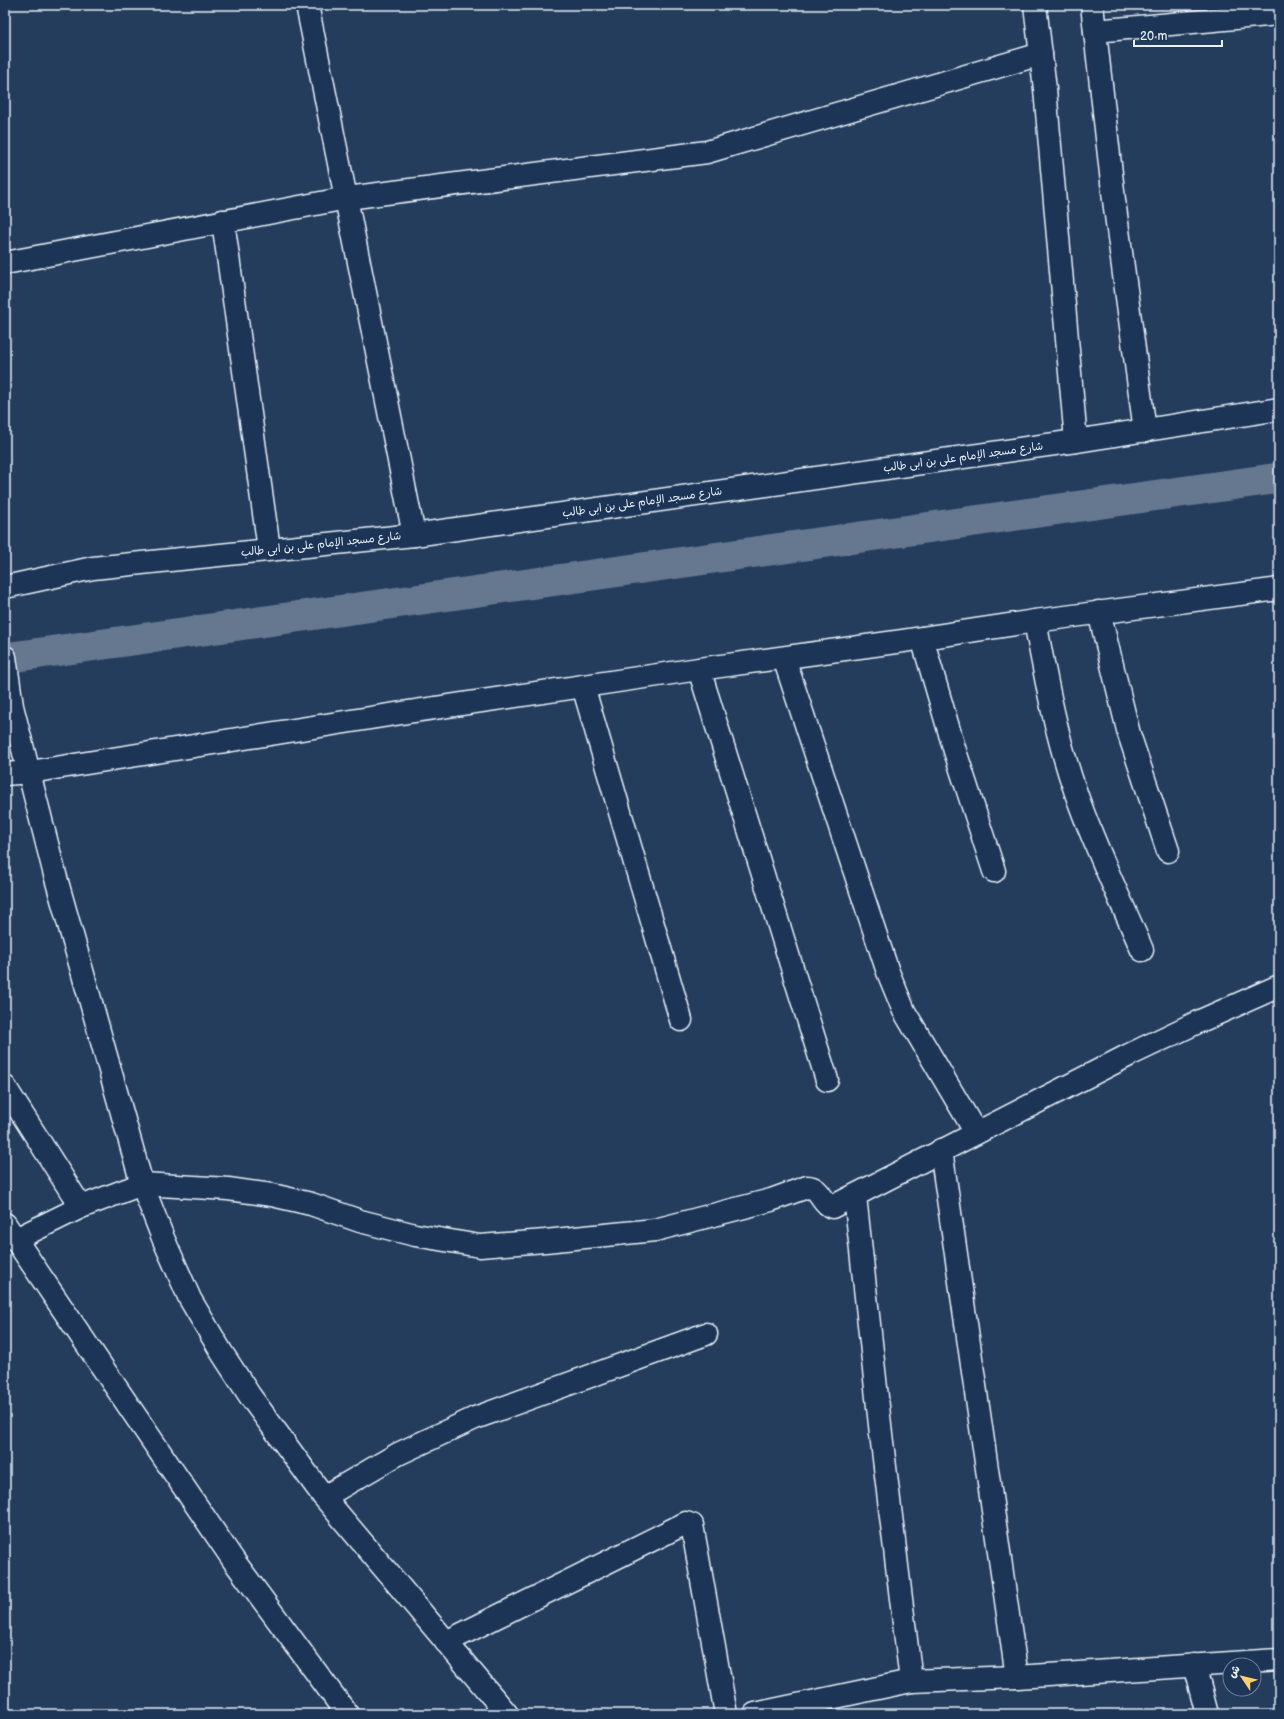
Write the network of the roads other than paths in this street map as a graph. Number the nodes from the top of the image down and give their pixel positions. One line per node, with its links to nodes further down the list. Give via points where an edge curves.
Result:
1 (307, 5): 7 (street)
2 (1035, 5): 6 (street)
3 (1092, 5): 5 (street)
4 (1279, 14): 5 (street)
5 (1095, 31): 11 (street, via 1114,200)
6 (1041, 54): 7 (street, via 707,152); 12 (street)
7 (347, 198): 8 (street); 13 (street)
8 (223, 222): 9 (street); 14 (street)
9 (5, 263)
10 (1279, 409): 11 (street, شارع مسجد الإمام على بن ابى طالب)
11 (1145, 431): 12 (street, شارع مسجد الإمام على بن ابى طالب)
12 (1076, 441): 13 (street, شارع مسجد الإمام على بن ابى طالب)
13 (414, 535): 14 (street, شارع مسجد الإمام على بن ابى طالب)
14 (270, 549): 15 (street, شارع مسجد الإمام على بن ابى طالب, via 93,568)
15 (5, 587)
16 (1279, 589): 17 (street)
17 (1099, 612): 18 (street); 26 (street, via 1130,734)
18 (1035, 621): 19 (street); 28 (street, via 1051,707 1076,792 1098,850)
19 (922, 638): 21 (street); 27 (street)
20 (5, 657): 24 (street, via 12,706)
21 (784, 658): 22 (street); 33 (street, via 888,972 904,1011)
22 (699, 669): 23 (street); 31 (street)
23 (583, 686): 24 (street); 30 (street)
24 (30, 772): 25 (street); 35 (street, via 54,871)
25 (5, 774)
26 (1168, 851)
27 (994, 871)
28 (1142, 950)
29 (1278, 990): 33 (street, via 1191,1025)
30 (681, 1020)
31 (827, 1080)
32 (5, 1087): 37 (street)
33 (976, 1133): 34 (street)
34 (941, 1150): 36 (street); 44 (street)
35 (142, 1184): 36 (street, via 228,1189 272,1195 311,1204 415,1236 480,1246 655,1230 771,1200 807,1187 817,1190 827,1205 832,1207); 37 (street); 40 (street, via 190,1299 250,1396)
36 (855, 1196): 45 (street)
37 (81, 1207): 38 (street)
38 (11, 1232): 47 (street, via 234,1561)
39 (706, 1334): 40 (street, via 475,1418 398,1454)
40 (324, 1497): 41 (street)
41 (446, 1642): 46 (street); 48 (street, via 686,1523 690,1524)
42 (1279, 1660): 43 (street)
43 (1194, 1665): 44 (street); 50 (street)
44 (1017, 1677): 45 (street)
45 (911, 1680): 49 (street)
46 (504, 1713)
47 (347, 1714)
48 (726, 1714)
49 (755, 1714)
50 (1207, 1714)

